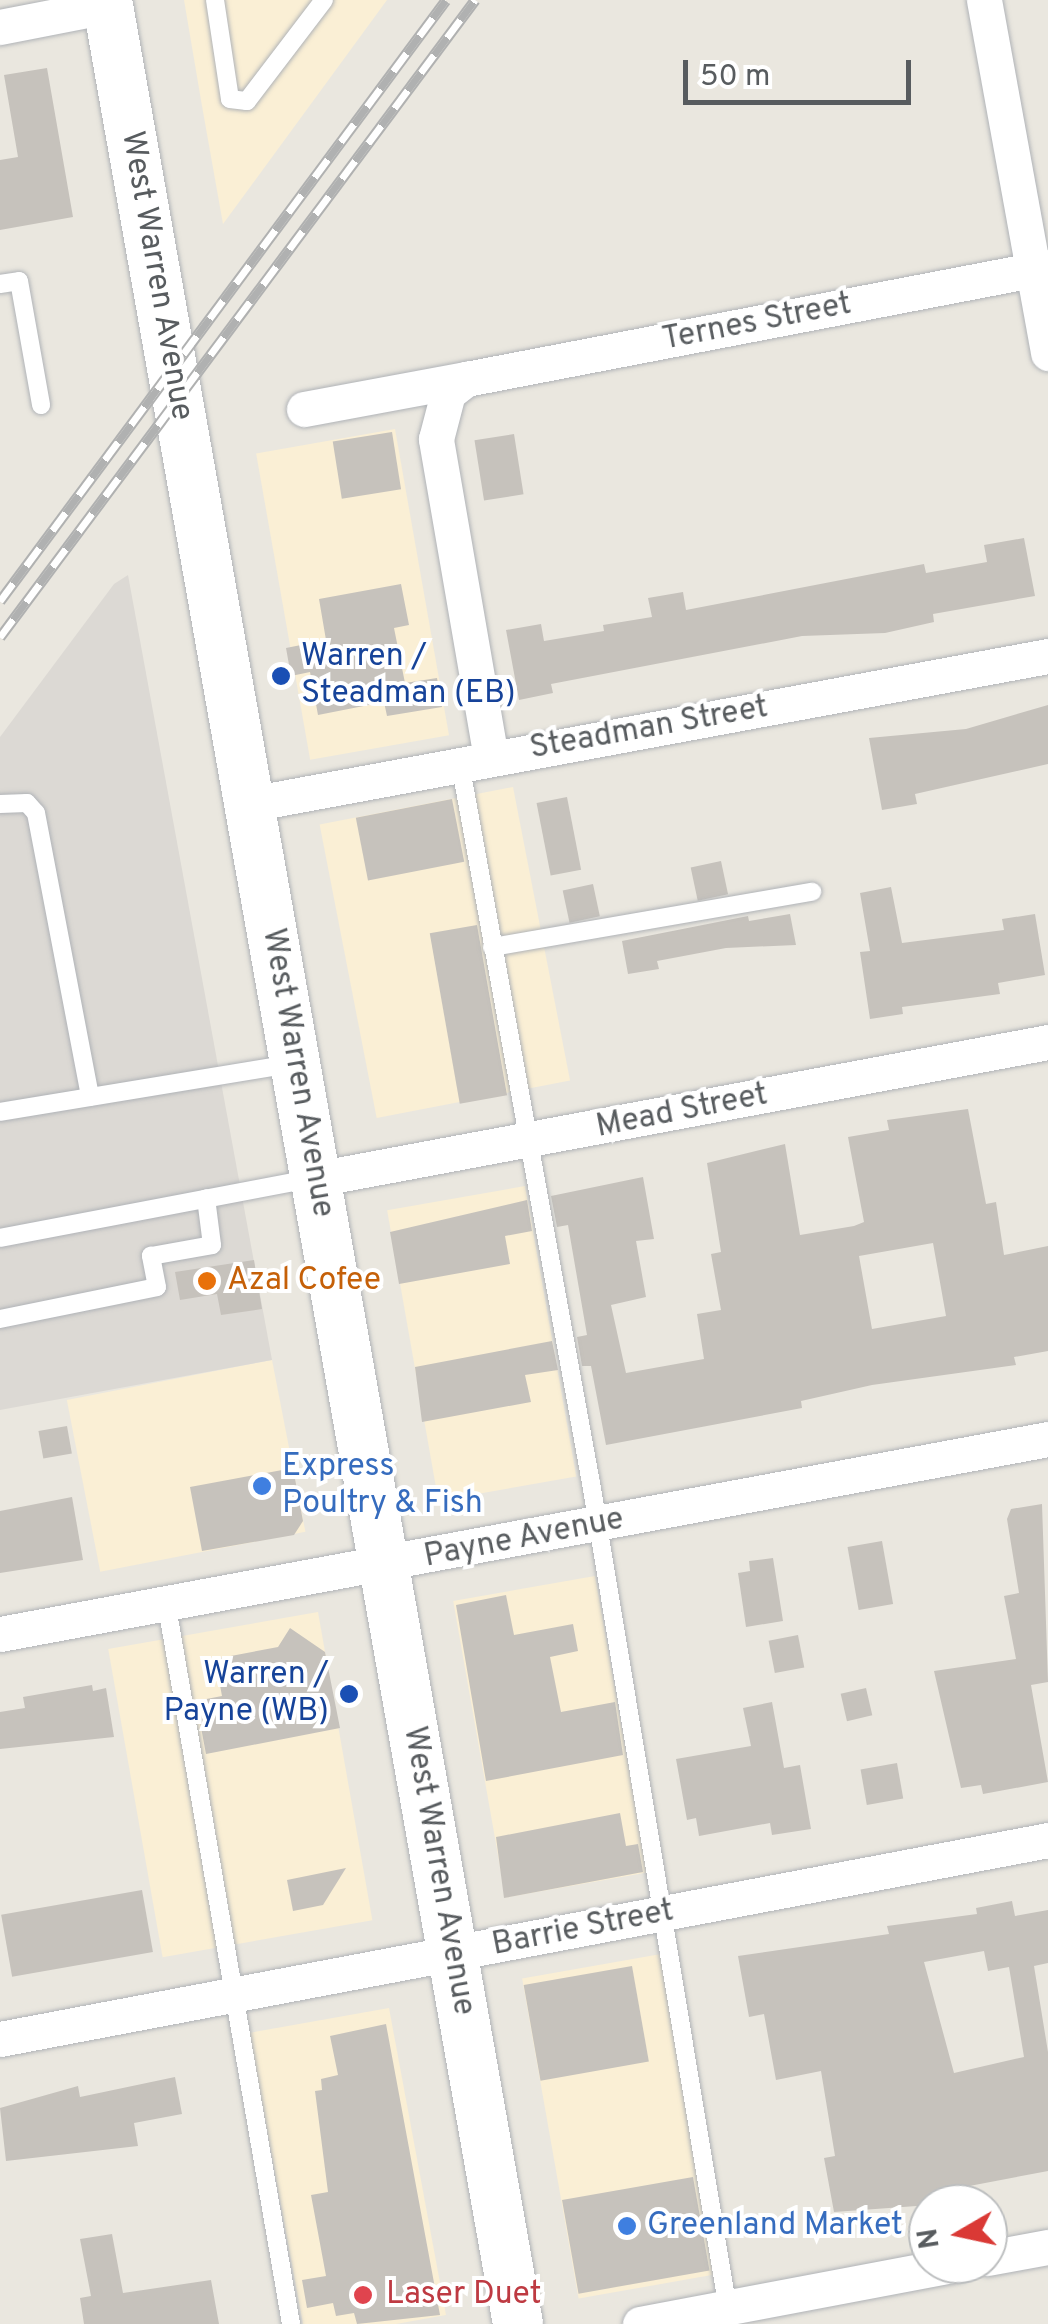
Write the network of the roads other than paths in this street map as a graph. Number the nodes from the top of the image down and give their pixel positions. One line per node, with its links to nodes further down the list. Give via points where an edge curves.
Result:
1 (215, 0): 2 (lane, via 230,99 247,101)
2 (324, 0)
3 (984, 0): 6 (street)
4 (108, 3): 5 (street); 15 (main road, West Warren Avenue)
5 (0, 27)
6 (1040, 269): 8 (street); 9 (street, Ternes Street)
7 (0, 284): 10 (lane, via 19,280)
8 (1048, 353)
9 (466, 379): 11 (street, Ternes Street); 13 (street, via 448,393 436,439)
10 (41, 405)
11 (304, 409)
12 (1048, 656): 13 (street, Steadman Street)
13 (476, 761): 15 (street, Steadman Street); 17 (lane)
14 (0, 804): 20 (lane, via 27,803 36,813)
15 (250, 804): 19 (main road, West Warren Avenue)
16 (812, 892): 17 (lane)
17 (492, 947): 22 (lane)
18 (1048, 1042): 22 (street, Mead Street)
19 (296, 1063): 20 (lane); 23 (main road, West Warren Avenue)
20 (90, 1097): 21 (lane)
21 (0, 1112)
22 (525, 1142): 23 (street, Mead Street); 28 (lane)
23 (316, 1178): 24 (lane); 29 (main road, West Warren Avenue)
24 (206, 1198): 25 (lane); 26 (lane, via 212,1246 151,1256 157,1287)
25 (0, 1238)
26 (0, 1319)
27 (1048, 1439): 28 (street, Payne Avenue)
28 (597, 1524): 29 (street, Payne Avenue); 33 (lane)
29 (385, 1566): 30 (street, Payne Avenue, via 314,1572); 34 (main road, West Warren Avenue)
30 (166, 1601): 31 (street, Payne Avenue); 35 (lane)
31 (0, 1634)
32 (1048, 1840): 33 (street, Barrie Street)
33 (662, 1914): 34 (street, Barrie Street); 40 (lane)
34 (453, 1956): 35 (street, Barrie Street); 42 (main road, West Warren Avenue)
35 (234, 1995): 36 (street, Barrie Street); 41 (lane)
36 (0, 2038)
37 (1048, 2247): 38 (street)
38 (1008, 2254)
39 (908, 2275): 40 (street)
40 (729, 2316): 43 (street)
41 (291, 2324)
42 (518, 2324)
43 (640, 2324)

